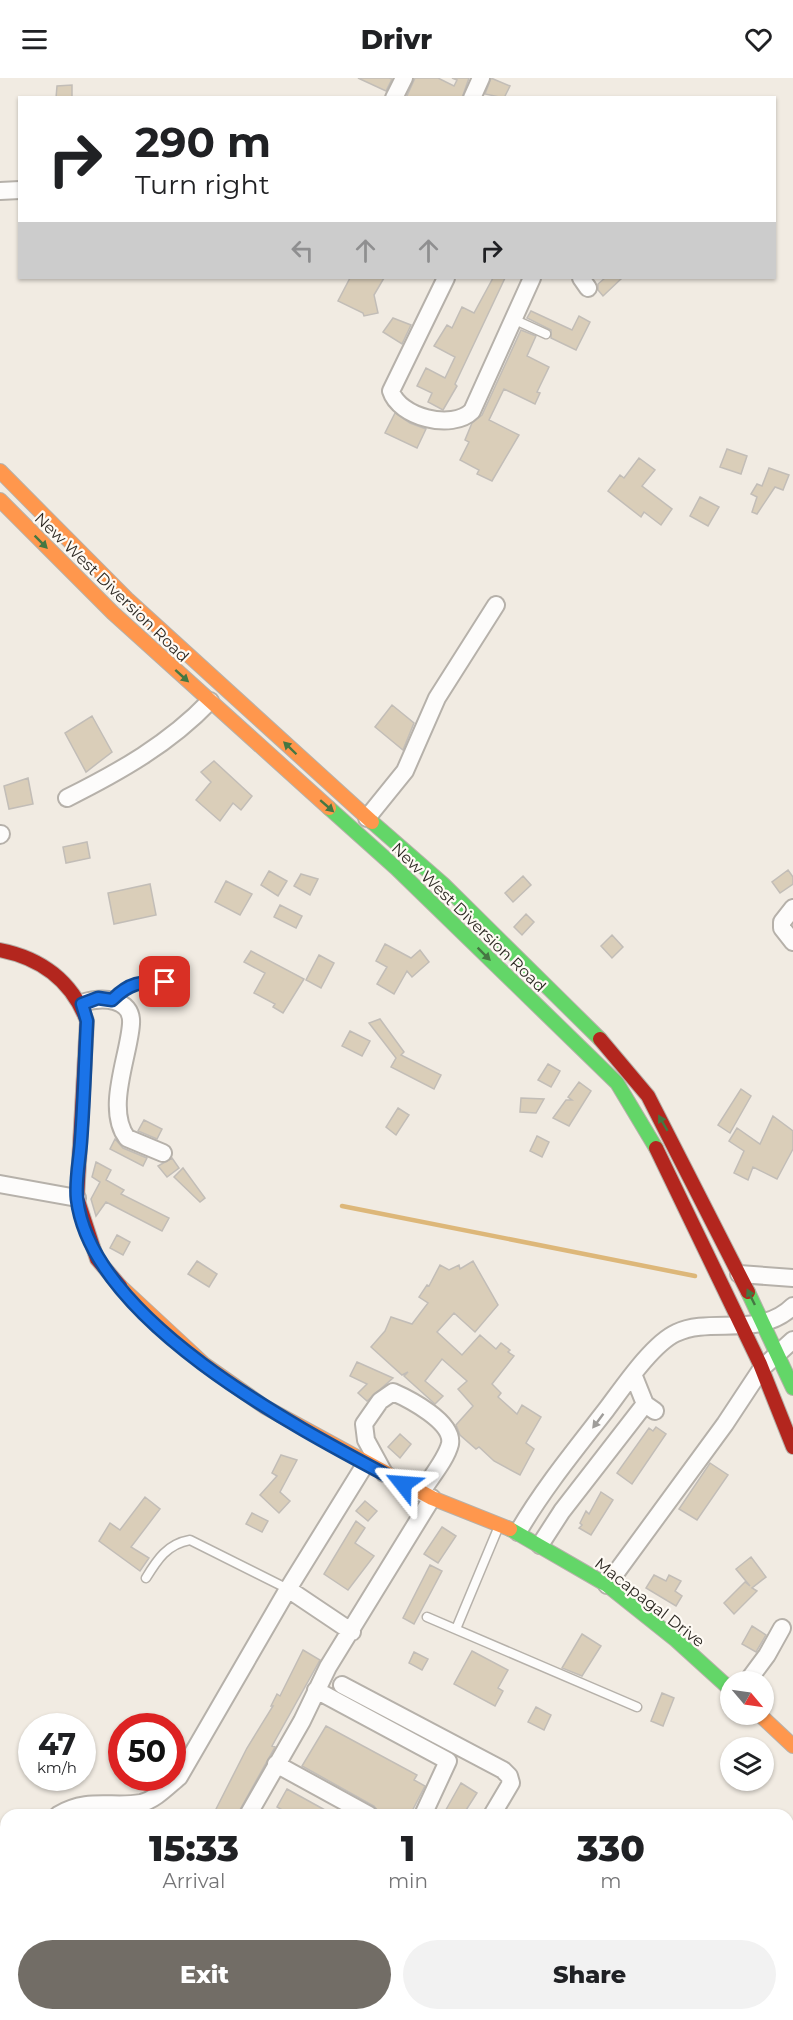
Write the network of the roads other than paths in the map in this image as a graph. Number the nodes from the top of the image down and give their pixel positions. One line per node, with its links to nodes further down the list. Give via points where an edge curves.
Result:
1 (404, 78): 3 (street)
2 (481, 78): 4 (street)
3 (395, 96)
4 (473, 96)
5 (18, 190): 6 (street)
6 (0, 191)
7 (445, 279): 9 (street, via 393,383 394,400 402,407 433,421 467,415 476,405)
8 (532, 279): 9 (street)
9 (513, 319): 10 (lane)
10 (546, 334)
11 (0, 471): 16 (street, New West Diversion Road, one-way to 11, via 127,599)
12 (0, 500): 14 (street, New West Diversion Road, one-way to 14, via 113,613)
13 (496, 605): 16 (street, via 437,698 405,771)
14 (210, 701): 15 (street, via 187,725 150,752); 30 (street, New West Diversion Road, one-way to 30, via 396,868 617,1083 638,1115)
15 (67, 798)
16 (367, 818): 26 (street, New West Diversion Road, one-way to 16, via 679,1150 637,1082 592,1030 443,884)
17 (793, 908): 18 (street, via 782,922)
18 (793, 942)
19 (0, 950): 22 (street, via 29,956 75,992)
20 (165, 982): 21 (lane, via 132,984)
21 (112, 1000): 22 (street, via 98,998); 23 (street, via 130,1012 131,1024 121,1076 121,1125 127,1138)
22 (82, 1004): 25 (street, Macapagal Drive, via 87,1021)
23 (163, 1153)
24 (0, 1184): 25 (street)
25 (77, 1198): 37 (street, Macapagal Drive, via 97,1259 154,1322 265,1407)
26 (739, 1274): 27 (street); 29 (street, New West Diversion Road, one-way to 26)
27 (793, 1278)
28 (793, 1306): 29 (street)
29 (762, 1322): 30 (street); 32 (street, New West Diversion Road)
30 (743, 1326): 33 (street, New West Diversion Road); 34 (street, via 676,1332)
31 (793, 1340): 32 (street)
32 (778, 1355): 33 (street); 35 (street, New West Diversion Road)
33 (762, 1368): 36 (street, New West Diversion Road); 46 (street)
34 (633, 1374): 39 (street, one-way to 39); 41 (street, via 650,1408)
35 (793, 1388)
36 (793, 1447)
37 (366, 1463): 38 (street, Macapagal Drive); 47 (street)
38 (385, 1474): 40 (street, Macapagal Drive); 40 (street, via 366,1440 364,1424 380,1401 393,1392 413,1401 448,1431 445,1455)
39 (542, 1495): 41 (street); 43 (street)
40 (427, 1496): 42 (street, Macapagal Drive); 51 (street)
41 (562, 1511): 44 (street)
42 (499, 1526): 43 (street, Macapagal Drive); 50 (lane)
43 (518, 1533): 44 (street, Macapagal Drive)
44 (540, 1545): 46 (street, Macapagal Drive)
45 (146, 1578): 47 (lane, via 170,1547 190,1540)
46 (607, 1585): 53 (street, Macapagal Drive)
47 (288, 1589): 51 (street); 60 (street, via 179,1777 160,1794 141,1803 85,1805)
48 (427, 1617): 50 (lane)
49 (782, 1628): 52 (street)
50 (456, 1629): 56 (lane)
51 (352, 1632): 55 (street)
52 (755, 1671)
53 (720, 1680)
54 (342, 1685): 64 (street, via 503,1770 511,1784)
55 (316, 1690): 59 (street); 63 (street, via 448,1761)
56 (638, 1707)
57 (771, 1725): 58 (street)
58 (793, 1746)
59 (276, 1764): 61 (street); 62 (street)
60 (74, 1809)
61 (251, 1809)
62 (358, 1809)
63 (426, 1809)
64 (496, 1809)

